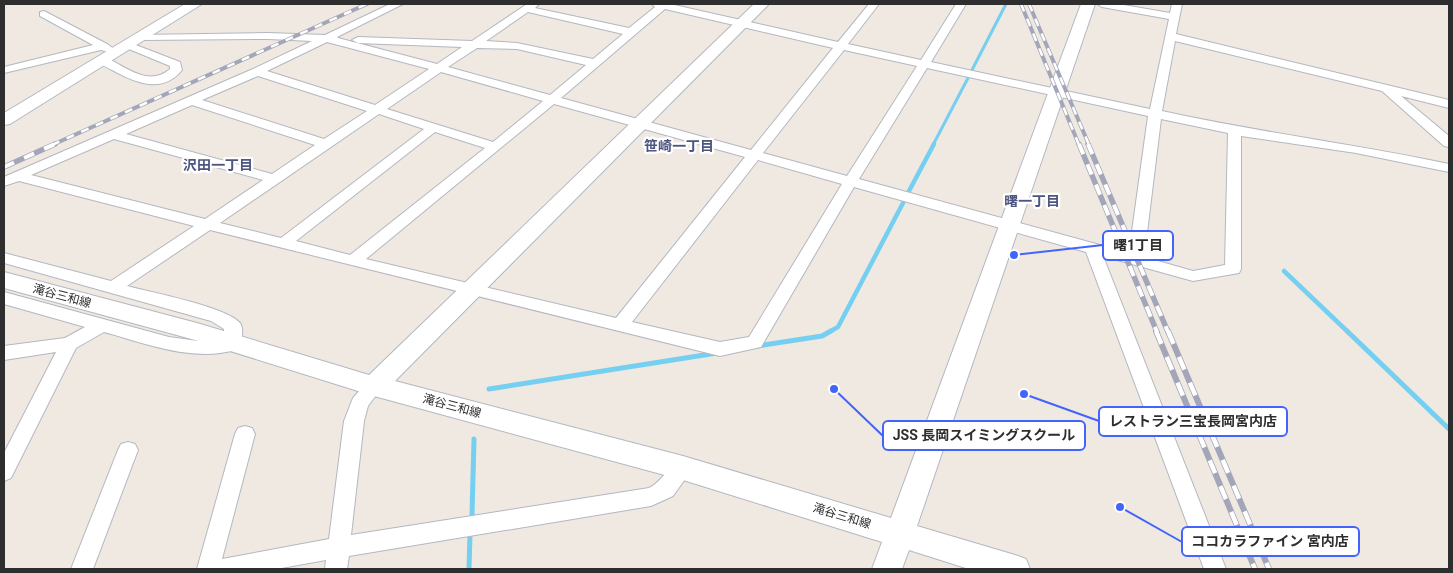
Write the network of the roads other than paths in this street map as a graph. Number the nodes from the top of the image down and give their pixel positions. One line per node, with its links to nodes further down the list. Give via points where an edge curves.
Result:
1 (196, 4): 19 (street)
2 (398, 4): 16 (street)
3 (662, 4): 13 (street); 14 (street)
4 (762, 4): 13 (street)
5 (874, 4): 18 (street)
6 (961, 4): 21 (street)
7 (1088, 4): 26 (street)
8 (1102, 4): 12 (street)
9 (1177, 4): 12 (street)
10 (531, 6): 14 (street); 17 (street)
11 (44, 14): 19 (street)
12 (1175, 17): 15 (street)
13 (742, 23): 18 (street); 33 (street)
14 (631, 32): 20 (street)
15 (1170, 36): 25 (street); 31 (street)
16 (324, 38): 17 (street); 19 (street); 22 (street); 24 (street)
17 (474, 43): 20 (street, via 517,46); 22 (street)
18 (841, 46): 21 (street); 40 (street)
19 (118, 48): 23 (street); 32 (street)
20 (594, 63): 27 (street)
21 (923, 63): 26 (street); 45 (street)
22 (438, 68): 27 (street); 30 (street)
23 (4, 70)
24 (257, 72): 28 (street); 30 (street)
25 (1386, 88): 29 (street); 37 (street)
26 (1056, 92): 31 (street); 47 (street)
27 (550, 99): 33 (street); 39 (street)
28 (189, 100): 36 (street); 38 (street)
29 (1449, 104)
30 (377, 109): 34 (street); 38 (street)
31 (1155, 114): 35 (street); 51 (street)
32 (4, 120)
33 (640, 123): 40 (street); 55 (street)
34 (433, 128): 39 (street); 48 (street)
35 (1235, 131): 41 (street, via 1348,147); 51 (street, via 1232,269 1193,276)
36 (111, 134): 42 (street); 43 (street)
37 (1449, 143)
38 (326, 144): 43 (street)
39 (495, 147): 52 (street)
40 (754, 155): 45 (street); 58 (street)
41 (1449, 168)
42 (18, 176): 44 (street); 46 (street)
43 (275, 179): 46 (street)
44 (4, 182)
45 (850, 182): 47 (street); 58 (street, via 755,342 720,348)
46 (209, 223): 48 (street); 54 (street)
47 (1007, 226): 49 (street); 67 (street)
48 (284, 242): 52 (street)
49 (1092, 248): 51 (street); 75 (street)
50 (4, 258): 54 (street)
51 (1136, 260)
52 (353, 261): 55 (street)
53 (4, 280): 60 (street, 滝谷三和線)
54 (114, 286): 60 (street, via 217,316 233,326)
55 (473, 288): 58 (street); 62 (street)
56 (4, 298): 57 (street)
57 (102, 325): 59 (street); 60 (street, via 169,344 198,348)
58 (619, 326)
59 (69, 344): 61 (street); 66 (street)
60 (233, 344): 62 (street, 滝谷三和線)
61 (4, 353)
62 (374, 386): 65 (street, 滝谷三和線); 68 (street, via 360,403 354,421)
63 (245, 434): 70 (street)
64 (128, 450): 69 (street)
65 (683, 468): 67 (street, 滝谷三和線); 68 (street, via 666,490 651,497)
66 (4, 472)
67 (900, 534): 73 (street); 74 (street, 滝谷三和線)
68 (340, 547): 71 (street); 72 (street)
69 (82, 569)
70 (208, 569)
71 (222, 569)
72 (336, 569)
73 (887, 569)
74 (1015, 569)
75 (1215, 569)

